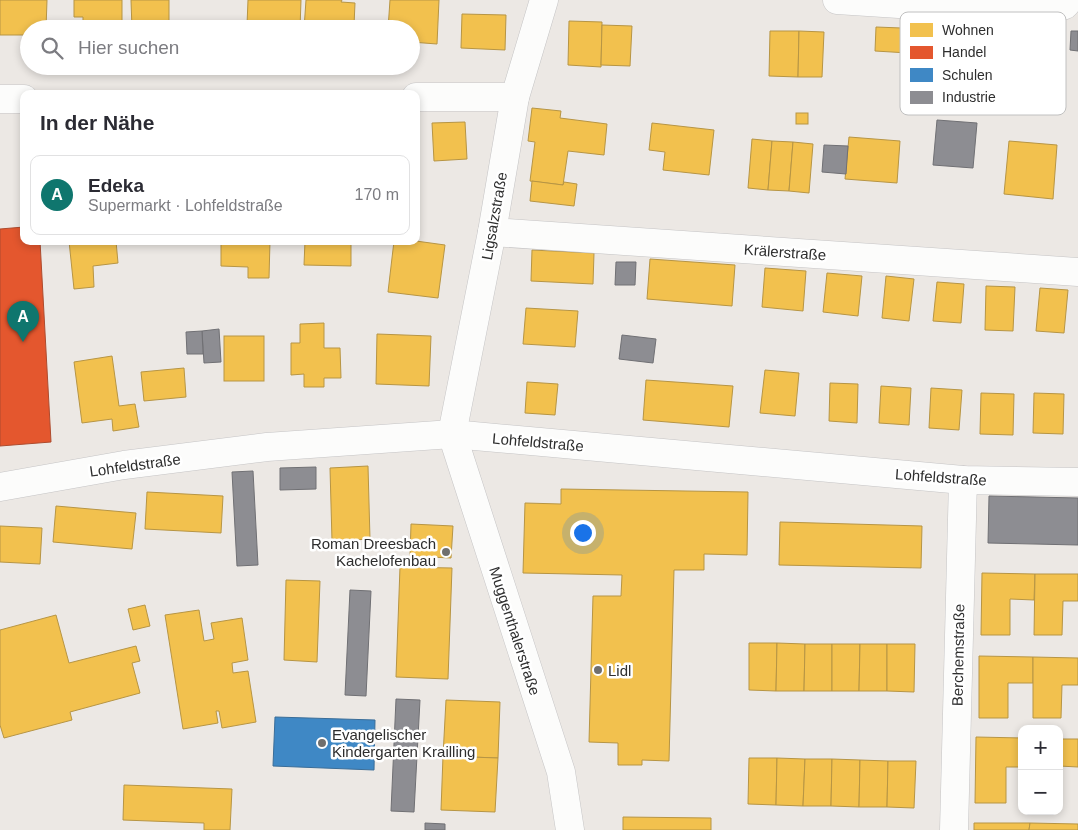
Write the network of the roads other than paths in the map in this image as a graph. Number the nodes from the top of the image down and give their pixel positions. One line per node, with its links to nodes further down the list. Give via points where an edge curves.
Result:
1 (544, 0): 7 (street, Ligsalzstraße)
2 (837, 0): 4 (street)
3 (1069, 0): 5 (street)
4 (1009, 12)
5 (1043, 12)
6 (420, 97): 7 (street)
7 (515, 97): 10 (street, Ligsalzstraße)
8 (0, 99): 9 (street)
9 (20, 99)
10 (492, 232): 11 (street, Krälerstraße); 12 (street, Ligsalzstraße)
11 (1078, 272)
12 (452, 434): 13 (street, Lohfeldstraße); 15 (street, Lohfeldstraße, via 267,447 124,465); 16 (street, Muggenthalerstraße, via 561,772)
13 (963, 480): 14 (street, Lohfeldstraße); 17 (street, Berchemstraße)
14 (1078, 482)
15 (0, 487)
16 (570, 830)
17 (954, 830)

